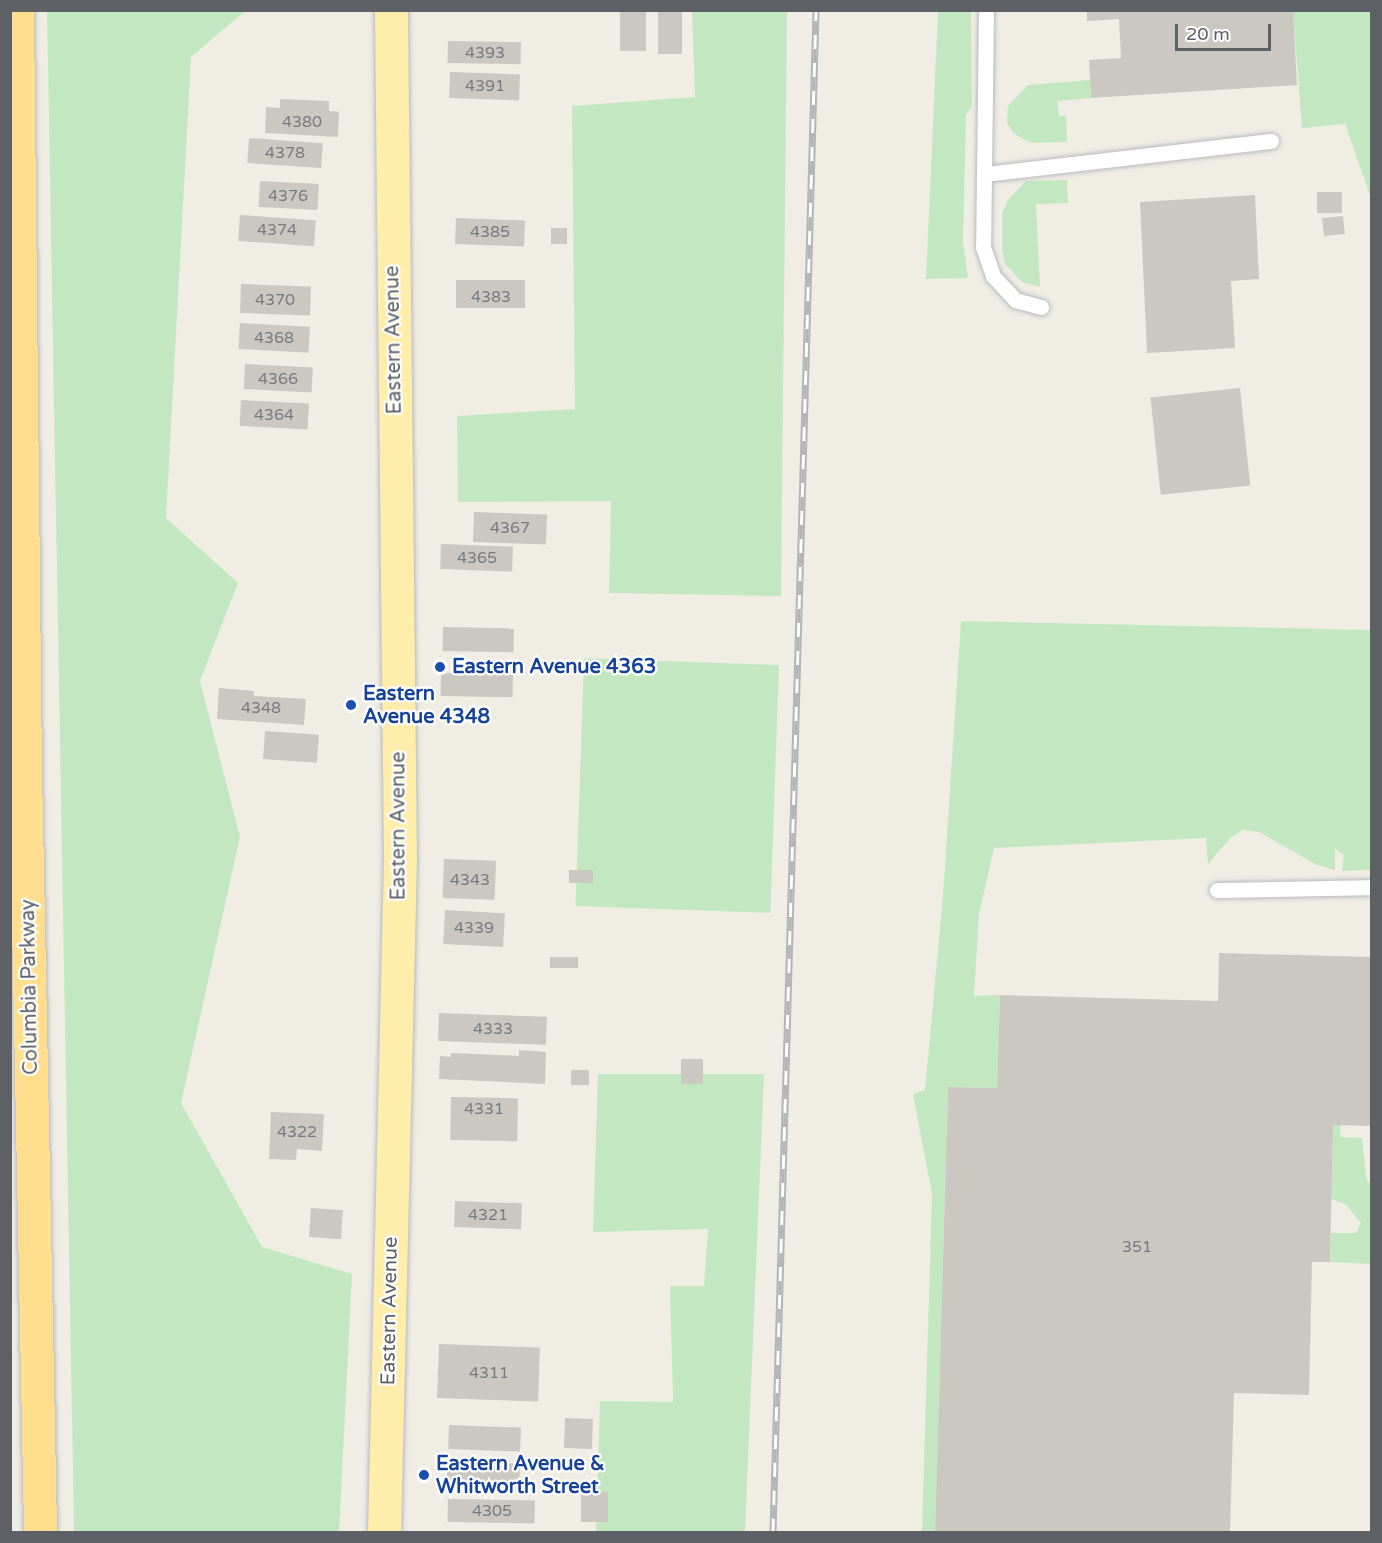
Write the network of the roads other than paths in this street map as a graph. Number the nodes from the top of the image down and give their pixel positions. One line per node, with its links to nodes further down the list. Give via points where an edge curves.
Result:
1 (17, 10): 9 (highway, Columbia Parkway, via 25,769)
2 (391, 10): 10 (main road, Eastern Avenue, via 400,859)
3 (986, 10): 5 (lane)
4 (1271, 141): 5 (lane)
5 (985, 174): 6 (lane, via 982,247 993,276 1015,300)
6 (1041, 307)
7 (1371, 887): 8 (lane)
8 (1217, 890)
9 (40, 1533)
10 (384, 1533)

